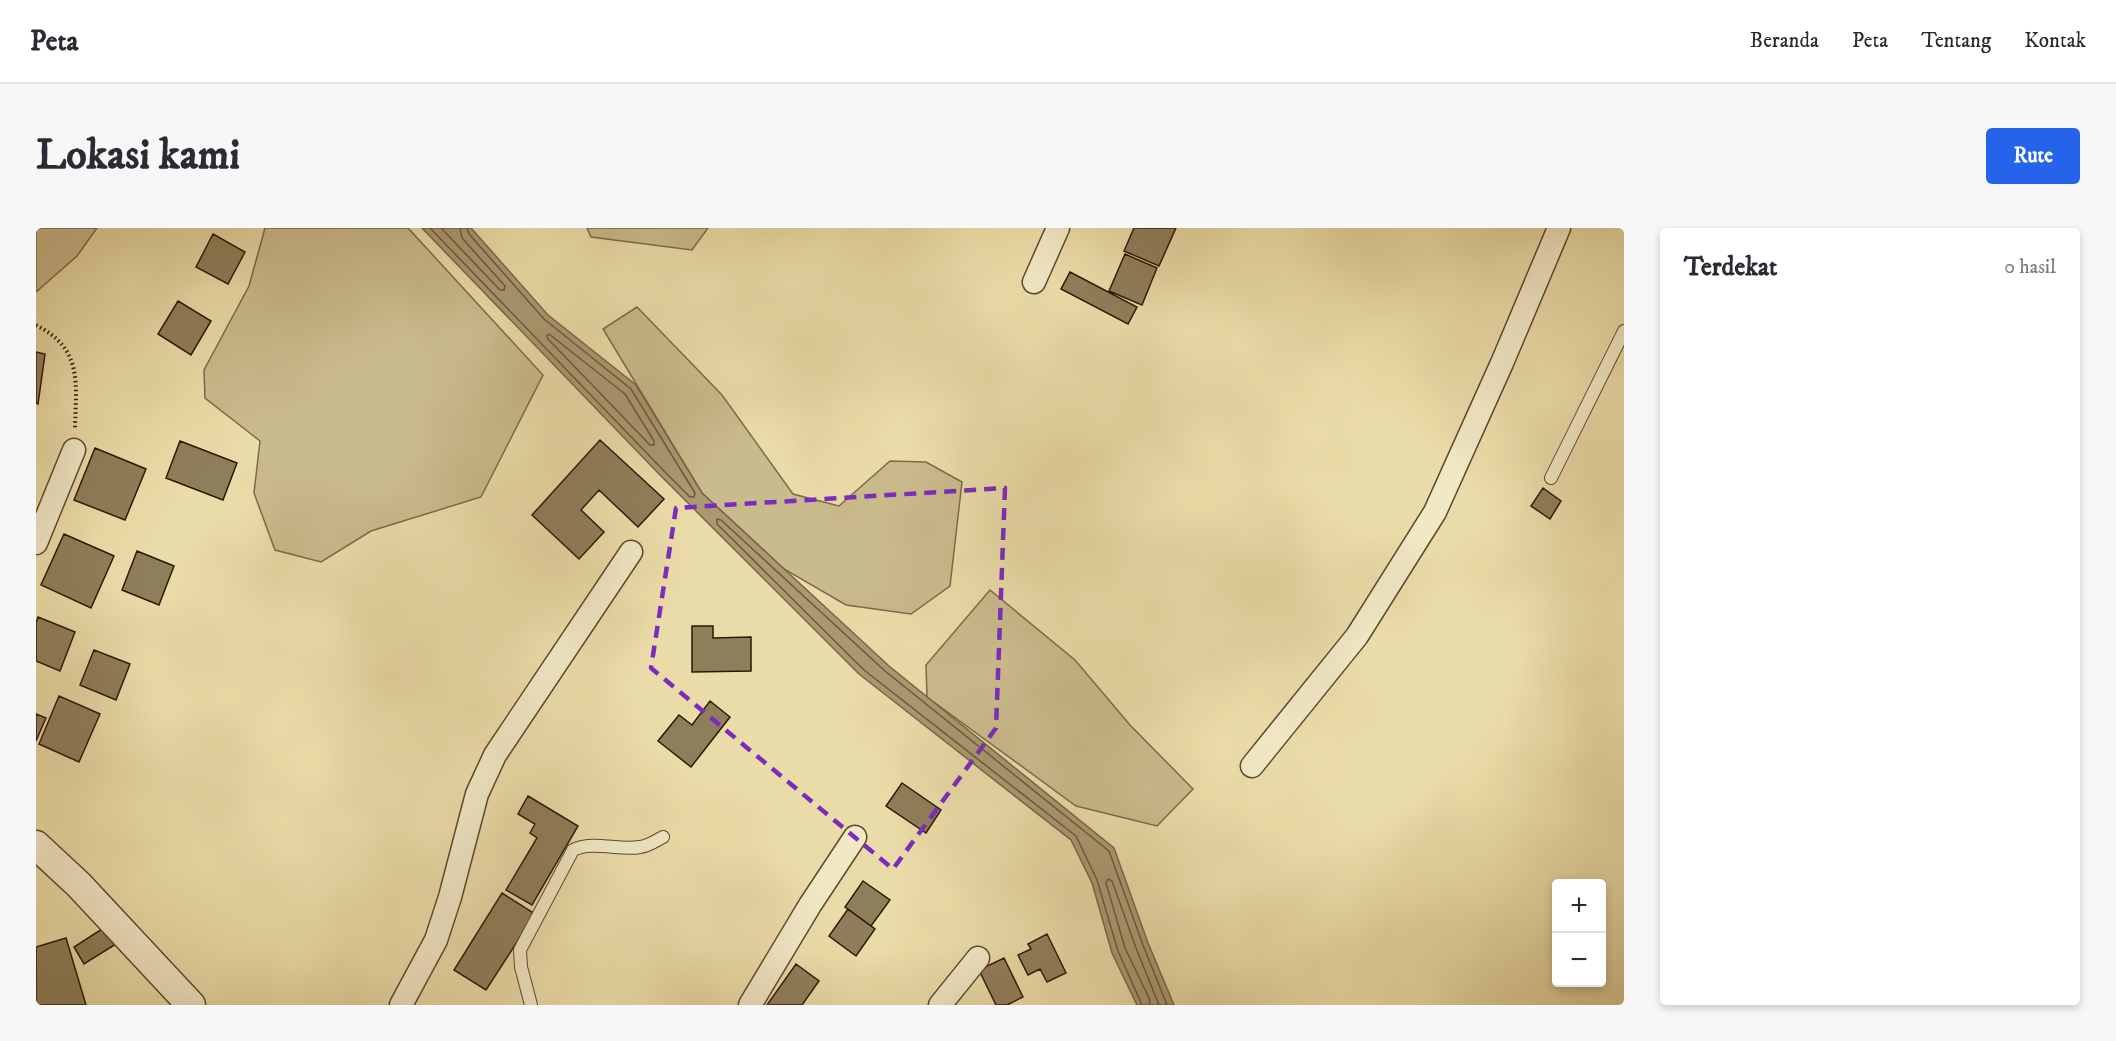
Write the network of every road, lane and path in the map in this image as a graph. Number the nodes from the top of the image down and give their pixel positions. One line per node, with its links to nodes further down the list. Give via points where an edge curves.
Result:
1 (1058, 228): 3 (street)
2 (1559, 228): 10 (street, via 1436,512 1357,636)
3 (1034, 282)
4 (36, 326): 6 (path, via 68,350 76,376)
5 (1624, 332): 7 (lane)
6 (74, 450): 8 (street)
7 (1551, 478)
8 (36, 543)
9 (631, 552): 16 (street, via 495,755 477,794 436,940)
10 (1252, 766)
11 (663, 837): 17 (lane, via 639,848 587,846 573,850 520,950)
12 (855, 837): 18 (street)
13 (36, 845): 15 (street, via 79,885)
14 (978, 958): 19 (street)
15 (191, 1005)
16 (401, 1005)
17 (531, 1005)
18 (750, 1005)
19 (940, 1005)

